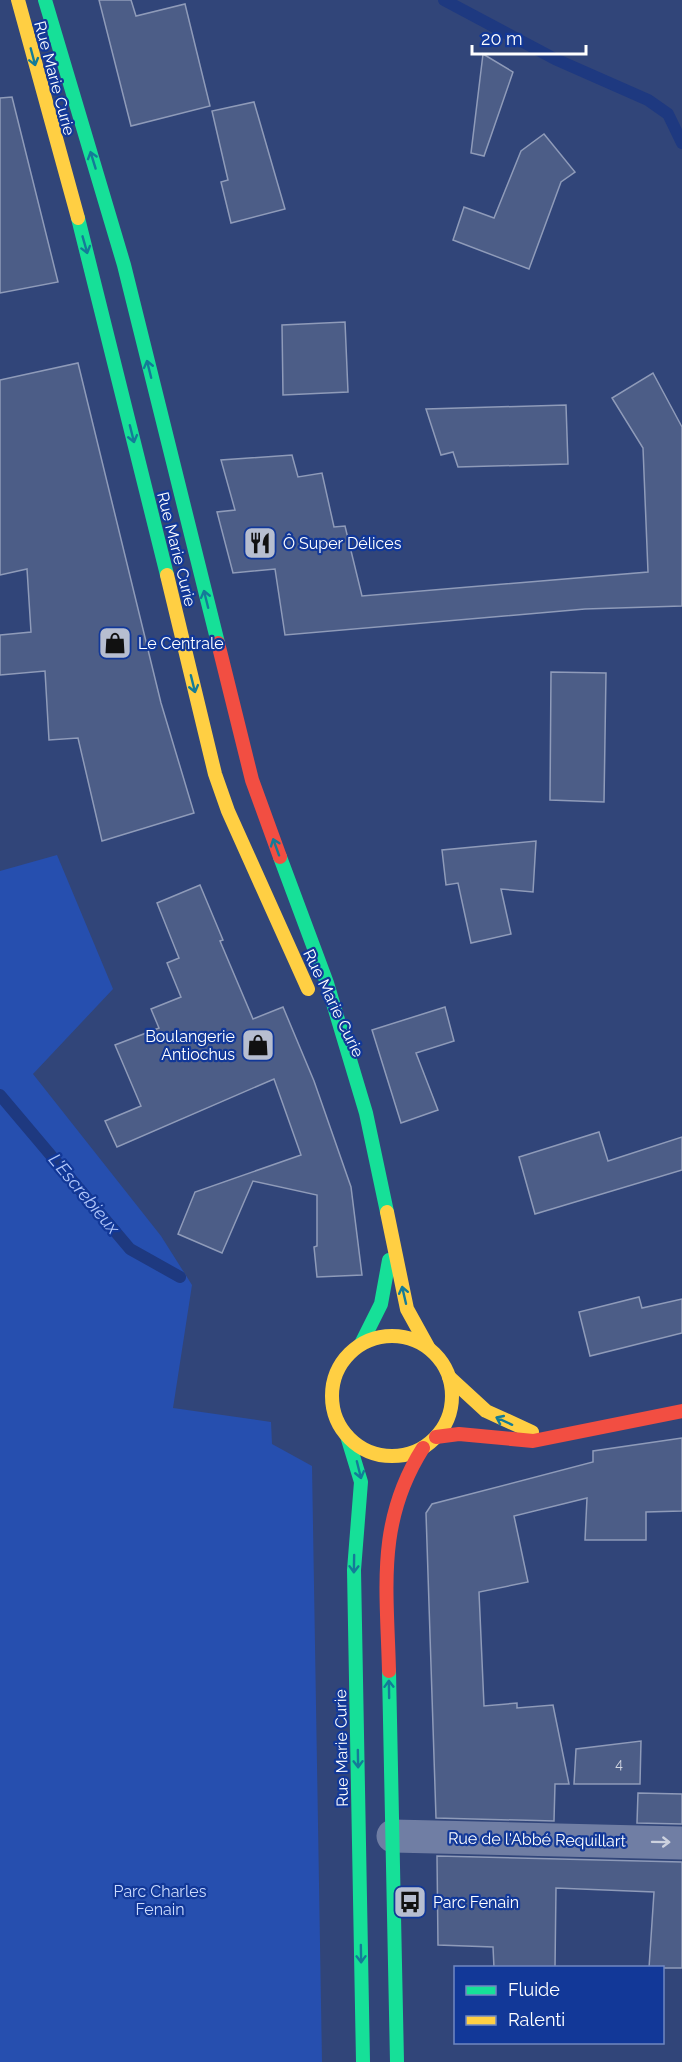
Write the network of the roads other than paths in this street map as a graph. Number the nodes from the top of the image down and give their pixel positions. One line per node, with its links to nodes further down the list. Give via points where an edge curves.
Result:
1 (18, 0): 3 (street, Rue Marie Curie, one-way to 3, via 99,294 215,774)
2 (45, 0): 5 (street, Rue Marie Curie, one-way to 2, via 327,983 249,770 124,265)
3 (312, 999)
4 (322, 1018): 5 (street, Rue Marie Curie)
5 (357, 1086): 6 (street, Rue Marie Curie, via 375,1152)
6 (389, 1231): 7 (street, Rue Marie Curie, via 386,1291); 8 (street, Rue Marie Curie, one-way to 6, via 407,1309)
7 (361, 1344): 8 (street, via 390,1335 410,1338); 12 (street, via 340,1365 333,1383 334,1413)
8 (428, 1347): 9 (street, via 441,1360)
9 (449, 1377): 11 (street, one-way to 9, via 532,1432 495,1417); 13 (street, via 451,1409)
10 (682, 1411): 11 (street)
11 (560, 1435): 13 (street, via 524,1442 459,1434)
12 (347, 1436): 14 (street, via 361,1448 387,1456 406,1455); 17 (street, Rue Marie Curie, one-way to 17, via 362,1491 354,1570)
13 (436, 1437): 14 (street)
14 (423, 1448): 15 (street, one-way to 14, via 387,1572 390,1518 398,1489)
15 (393, 1836): 16 (street, Rue de l'Abbé Requillart, one-way to 16); 18 (street)
16 (682, 1843)
17 (363, 2062)
18 (397, 2062)

